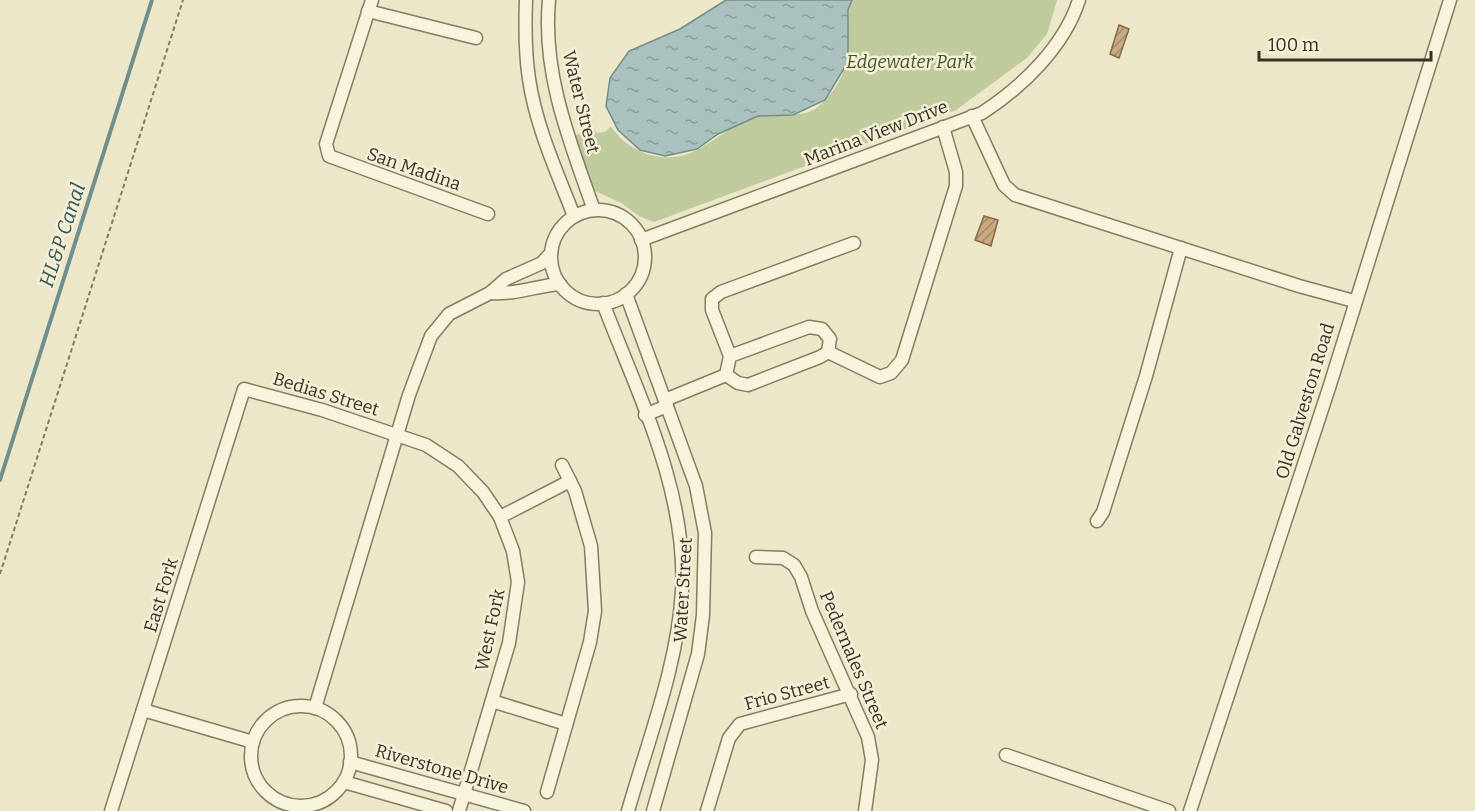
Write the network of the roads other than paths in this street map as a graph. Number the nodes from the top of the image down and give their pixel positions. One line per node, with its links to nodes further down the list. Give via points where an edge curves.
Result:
1 (526, 0): 11 (street, via 525,41 533,100)
2 (549, 0): 9 (street, Water Street, via 548,52 555,90 565,131)
3 (1079, 0): 7 (street, Marina View Drive, via 1067,27 1042,61 1010,93)
4 (1450, 0): 19 (street, Old Galveston Road)
5 (370, 6): 6 (street); 10 (street, San Madina, via 326,144 328,156)
6 (476, 38)
7 (972, 116): 8 (street, Marina View Drive); 14 (street, via 1004,185 1015,195)
8 (943, 127): 12 (street, Marina View Drive); 21 (street, via 956,172 956,186 902,360 891,373 880,378)
9 (594, 210): 11 (street); 12 (street, via 622,217)
10 (488, 214)
11 (574, 216): 15 (street, via 554,238)
12 (641, 240): 18 (street, via 641,275)
13 (854, 243): 22 (street, via 712,299 712,310)
14 (1181, 248): 19 (street); 31 (street, via 1146,376)
15 (551, 253): 16 (street); 17 (street, via 542,263 506,279)
16 (560, 284): 17 (street, via 536,286 509,295); 20 (street, via 579,300)
17 (490, 293): 27 (street, via 449,314 431,336)
18 (626, 294): 20 (street); 25 (street, Water Street)
19 (1354, 301): 54 (street, Old Galveston Road)
20 (603, 303): 26 (street, Water Street)
21 (828, 352): 22 (street, via 830,339 822,328 809,327); 23 (street, via 748,385)
22 (730, 356): 23 (street)
23 (726, 375): 25 (street)
24 (244, 389): 27 (street, Bedias Street); 36 (street, East Fork)
25 (666, 403): 26 (street); 50 (street, Water Street, via 696,486 705,533 705,575 698,654)
26 (645, 415): 49 (street, Water Street, via 664,464 677,518 682,592 666,675)
27 (397, 435): 30 (street, West Fork, via 426,445 458,466 483,492); 35 (street)
28 (562, 465): 29 (street)
29 (570, 481): 30 (street); 37 (street, via 591,546 595,611)
30 (500, 518): 34 (street, West Fork, via 513,551 518,582 509,643)
31 (1097, 521)
32 (756, 557): 33 (street, Pedernales Street, via 783,558 794,565)
33 (851, 694): 51 (street, Frio Street, via 740,724 734,729); 52 (street, Pedernales Street, via 868,737 872,760)
34 (492, 701): 37 (street); 43 (street, West Fork)
35 (315, 708): 38 (street, via 299,706 270,716); 40 (street, Riverstone Drive, via 345,732)
36 (144, 710): 38 (street); 45 (street, East Fork)
37 (566, 724): 42 (street)
38 (253, 742): 44 (street, via 251,758 258,780)
39 (1006, 755): 53 (street)
40 (350, 762): 41 (street, Riverstone Drive); 43 (street, Riverstone Drive)
41 (344, 782): 44 (street, via 319,803); 46 (street)
42 (547, 792)
43 (464, 794): 47 (street, West Fork); 48 (street, Riverstone Drive)
44 (286, 808)
45 (111, 811)
46 (446, 811)
47 (459, 811)
48 (524, 811)
49 (628, 811)
50 (653, 811)
51 (707, 811)
52 (865, 811)
53 (1169, 811)
54 (1190, 811)

